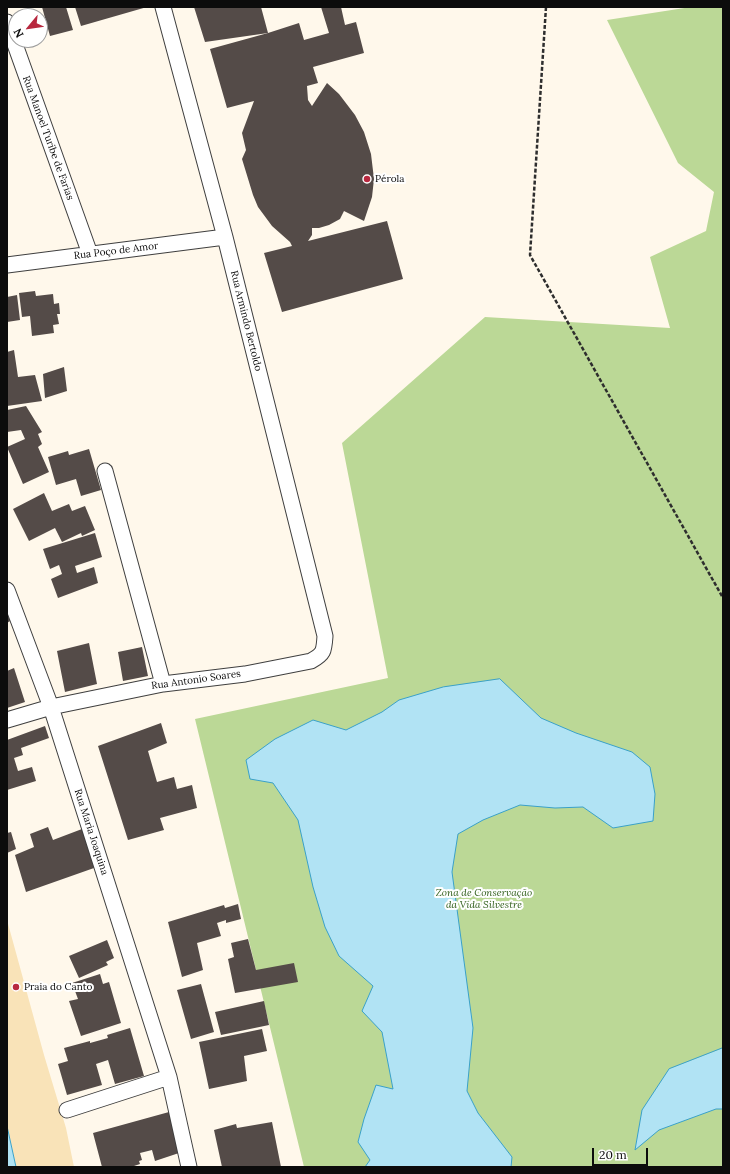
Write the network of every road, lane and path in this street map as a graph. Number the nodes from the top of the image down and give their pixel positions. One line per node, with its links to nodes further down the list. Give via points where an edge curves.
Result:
1 (163, 7): 4 (street, Rua Armindo Bertoldo)
2 (546, 7): 9 (path, via 530,255)
3 (7, 22): 5 (street, Rua Manoel Turibe de Farias)
4 (225, 237): 5 (street, Rua Poço de Amor); 10 (street, Rua Armindo Bertoldo)
5 (90, 254): 6 (street, Rua Poço de Amor)
6 (7, 265)
7 (105, 471): 11 (street)
8 (7, 590): 12 (street, Rua Maria Joaquina)
9 (723, 598)
10 (324, 636): 11 (street, Rua Antonio Soares, via 324,649 320,656 312,661 245,674)
11 (163, 684): 12 (street, Rua Antonio Soares)
12 (51, 708): 13 (street, Rua Antonio Soares); 14 (street, Rua Maria Joaquina)
13 (7, 720)
14 (169, 1077): 15 (street); 16 (street, Rua Maria Joaquina)
15 (67, 1110)
16 (189, 1167)

